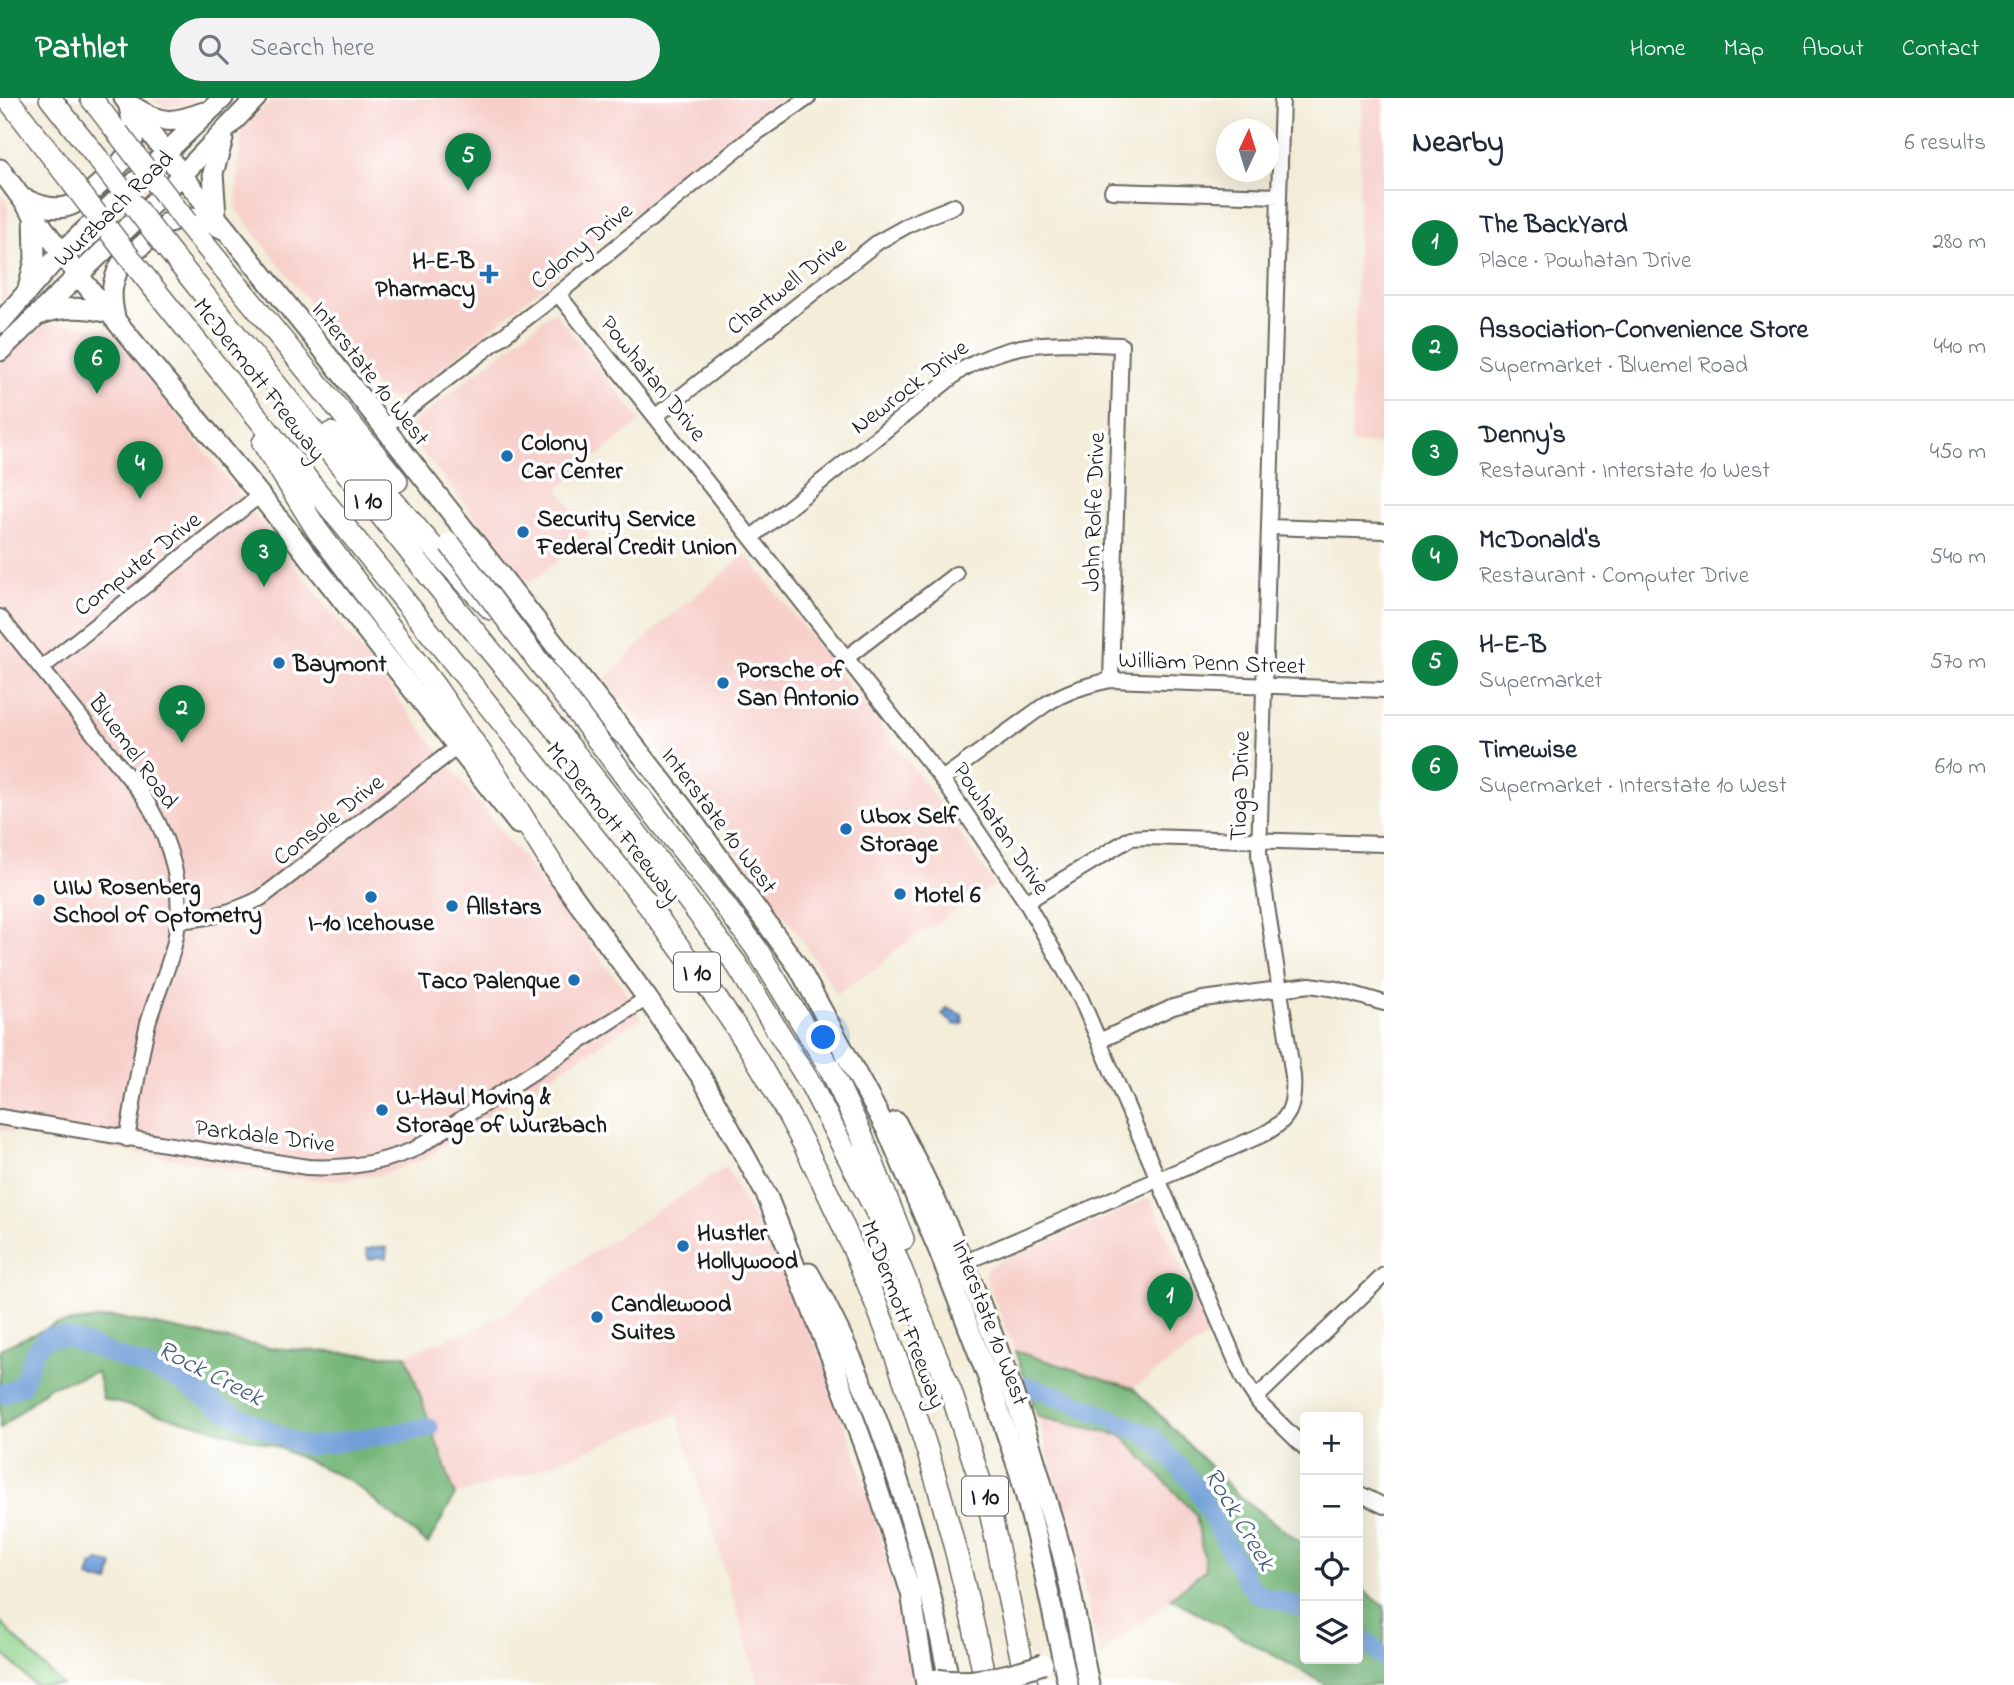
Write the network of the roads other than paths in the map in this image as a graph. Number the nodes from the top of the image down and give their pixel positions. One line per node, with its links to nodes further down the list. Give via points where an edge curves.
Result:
1 (7, 98): 29 (highway, McDermott Freeway / I 10, bridge)
2 (50, 98): 28 (highway, McDermott Freeway / I 10, bridge)
3 (91, 98): 62 (highway, bridge, via 187,223 450,544 756,948 831,1070 861,1134 914,1265)
4 (256, 98): 9 (main road, Wurzbach Road)
5 (808, 98): 22 (street, Colony Drive, via 758,132)
6 (1282, 98): 14 (street, Tioga Drive)
7 (126, 100): 8 (main road, via 166,121 181,121); 10 (main road, Interstate 10 West); 15 (main road, via 134,130 132,148 77,204 51,207)
8 (217, 103): 10 (main road, Wurzbach Road)
9 (226, 132): 12 (main road, Wurzbach Road); 18 (main road, via 213,173)
10 (165, 153): 12 (main road, Interstate 10 West); 19 (main road, Wurzbach Road)
11 (0, 169): 15 (main road)
12 (182, 175): 18 (main road, Interstate 10 West); 20 (main road, Wurzbach Road)
13 (1112, 191): 14 (street)
14 (1279, 196): 33 (street, Tioga Drive)
15 (22, 198): 17 (main road)
16 (954, 206): 30 (street, Chartwell Drive, via 878,242)
17 (34, 214): 19 (main road); 21 (main road, via 35,260)
18 (221, 224): 24 (main road, via 183,218 167,223 121,264 111,286); 31 (main road, Interstate 10 West)
19 (61, 253): 20 (main road); 21 (main road, Wurzbach Road)
20 (78, 275): 23 (main road, Wurzbach Road); 24 (main road)
21 (27, 291): 25 (main road, Wurzbach Road)
22 (558, 294): 30 (street, Powhatan Drive); 31 (street, Colony Drive)
23 (37, 315): 24 (main road, via 69,307); 27 (main road, Wurzbach Road)
24 (113, 315): 32 (main road)
25 (0, 323)
26 (1121, 345): 35 (street, Newrock Drive, via 1028,344 977,361); 40 (street, John Rolfe Drive)
27 (0, 351)
28 (255, 357): 43 (highway, via 370,471 464,582); 62 (highway, McDermott Freeway / I 10, via 574,752 737,965 811,1085 884,1227)
29 (227, 380): 48 (highway, via 317,530 452,711); 69 (highway, McDermott Freeway / I 10, via 643,898 761,1066 850,1242 901,1370 958,1558)
30 (656, 416): 35 (street, Powhatan Drive)
31 (383, 428): 43 (main road, Interstate 10 West)
32 (260, 495): 39 (street, Computer Drive); 44 (main road)
33 (1269, 527): 34 (street); 41 (street, Tioga Drive)
34 (1384, 531)
35 (752, 537): 38 (street, Powhatan Drive)
36 (956, 574): 38 (street)
37 (0, 617): 39 (street, Bluemel Road)
38 (846, 658): 45 (street, Powhatan Drive)
39 (43, 667): 50 (street, Bluemel Road, via 155,814 176,876)
40 (1111, 680): 41 (street, William Penn Street); 45 (street, William Penn Street, via 1063,694)
41 (1265, 687): 42 (street, William Penn Street); 46 (street, Tioga Drive)
42 (1384, 690)
43 (627, 737): 51 (main road, Interstate 10 West)
44 (457, 747): 48 (main road); 50 (street, Console Drive, via 261,898 214,917)
45 (942, 779): 49 (street, Powhatan Drive)
46 (1259, 840): 47 (street); 49 (street, via 1131,838); 52 (street, Tioga Drive)
47 (1384, 844)
48 (560, 877): 53 (main road)
49 (1026, 902): 55 (street, Powhatan Drive, via 1081,999)
50 (178, 921): 57 (street, Bluemel Road, via 148,1025)
51 (799, 968): 60 (main road, via 884,1100); 67 (main road, Interstate 10 West, via 888,1132 975,1343 1020,1474)
52 (1279, 989): 54 (street, via 1323,986); 55 (street, via 1183,1003); 58 (street, Tioga Drive, via 1293,1082 1286,1117 1262,1135)
53 (647, 998): 57 (street, Parkdale Drive, via 415,1149 377,1163 307,1167); 59 (main road, via 702,1078)
54 (1384, 1003)
55 (1099, 1041): 58 (street, Powhatan Drive)
56 (0, 1117): 57 (street, Parkdale Drive)
57 (127, 1139)
58 (1157, 1180): 60 (street, Tioga Drive); 63 (street, Powhatan Drive, via 1232,1354)
59 (767, 1196): 68 (main road, via 865,1449 911,1593 922,1658); 68 (main road, via 835,1320 888,1451 940,1630)
60 (963, 1263): 72 (main road, via 1034,1456 1064,1563)
61 (1384, 1275): 63 (street)
62 (931, 1342): 70 (highway, McDermott Freeway / I 10, via 990,1511)
63 (1256, 1398): 64 (street, Powhatan Drive)
64 (1300, 1443)
65 (1363, 1496): 66 (street)
66 (1384, 1506)
67 (1058, 1634): 68 (main road, bridge, via 1053,1652 1043,1664 1012,1674); 71 (main road, Interstate 10 West)
68 (938, 1683)
69 (986, 1685)
70 (1027, 1685)
71 (1068, 1685)
72 (1089, 1685)

